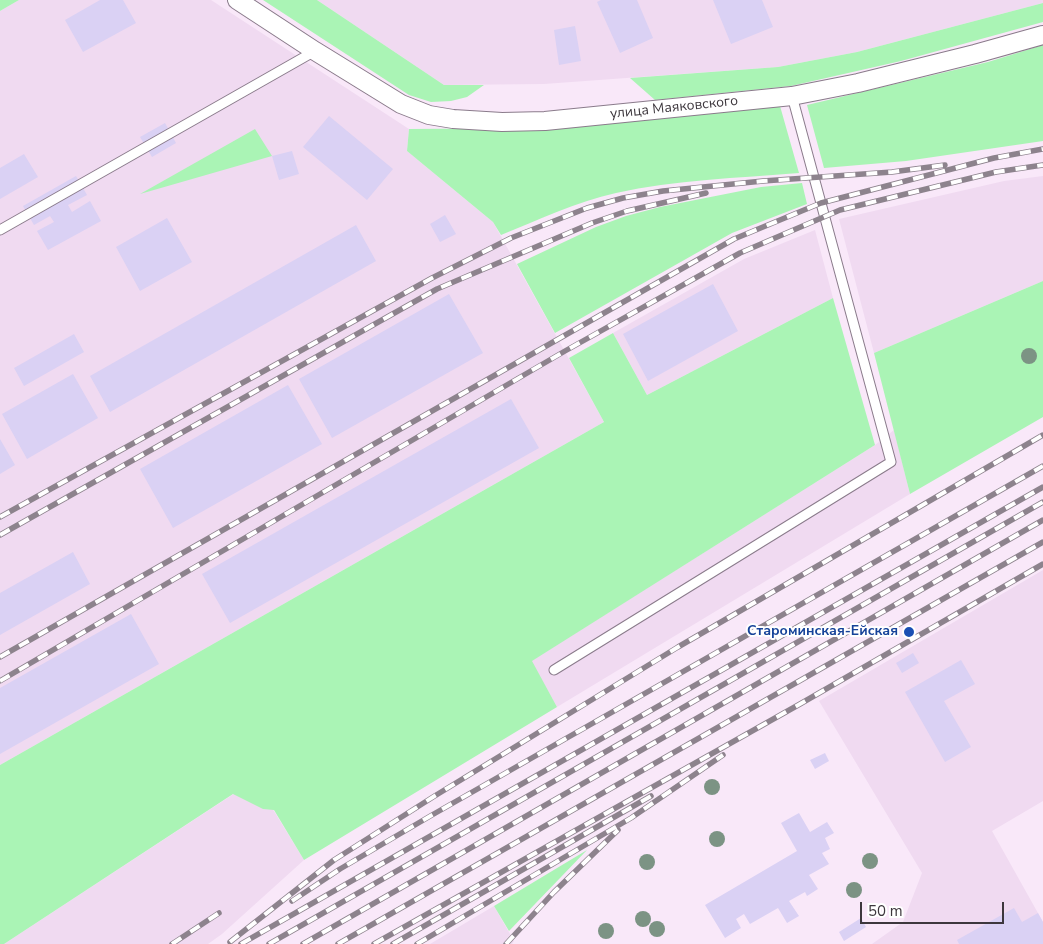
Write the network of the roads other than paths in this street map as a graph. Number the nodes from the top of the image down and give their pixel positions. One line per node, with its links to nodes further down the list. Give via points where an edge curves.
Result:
1 (237, 0): 3 (street, улица Маяковского)
2 (1043, 35): 4 (street, улица Маяковского, via 885,76)
3 (315, 51): 4 (street, улица Маяковского, via 401,104 429,115 453,118 545,121); 5 (lane)
4 (792, 96): 6 (lane, via 891,462)
5 (0, 230)
6 (554, 670)

